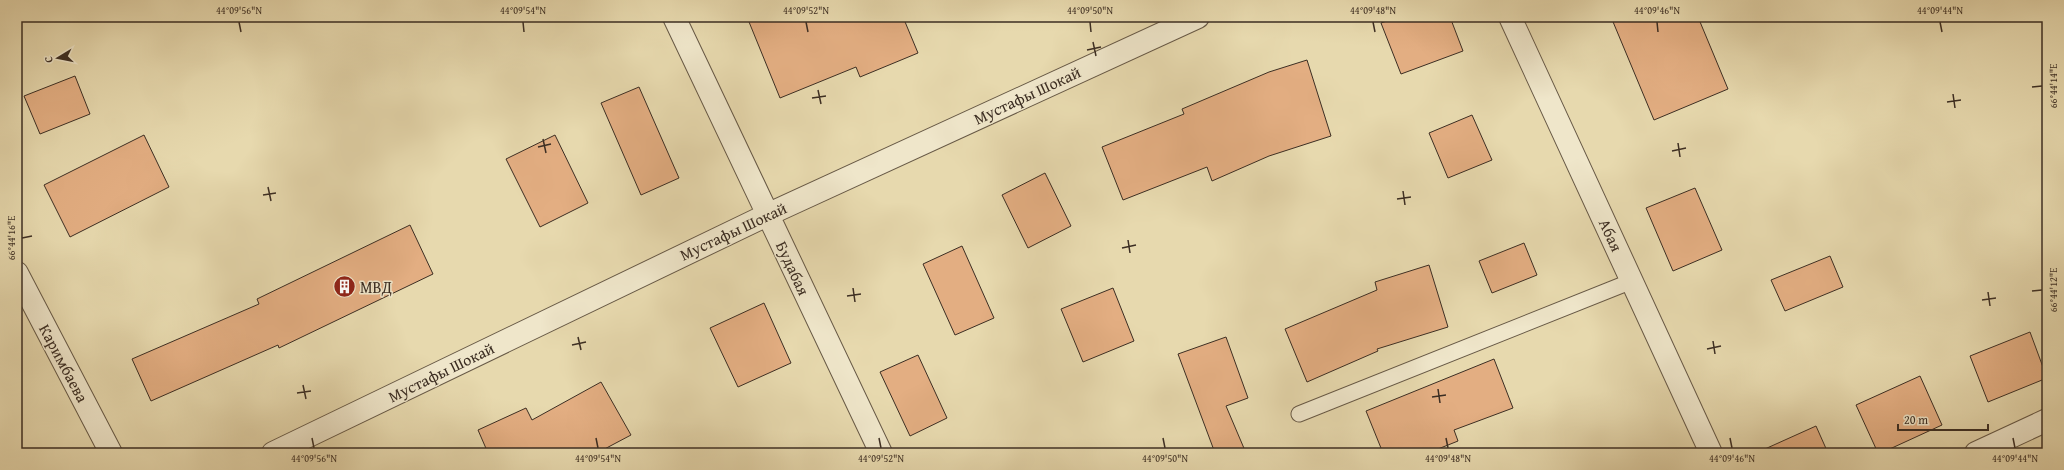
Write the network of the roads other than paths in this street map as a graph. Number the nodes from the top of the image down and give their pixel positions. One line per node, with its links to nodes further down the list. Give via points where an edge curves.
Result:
1 (674, 17): 4 (street, Будабая)
2 (1198, 17): 4 (street, Мустафы Шокай)
3 (1510, 17): 6 (street, Абая)
4 (767, 215): 10 (street, Мустафы Шокай); 11 (street, Будабая)
5 (17, 273): 9 (street, Каримбаева)
6 (1632, 281): 7 (lane); 12 (street, Абая)
7 (1299, 414)
8 (2047, 420): 13 (street)
9 (111, 453)
10 (272, 453)
11 (881, 453)
12 (1711, 453)
13 (1976, 453)

